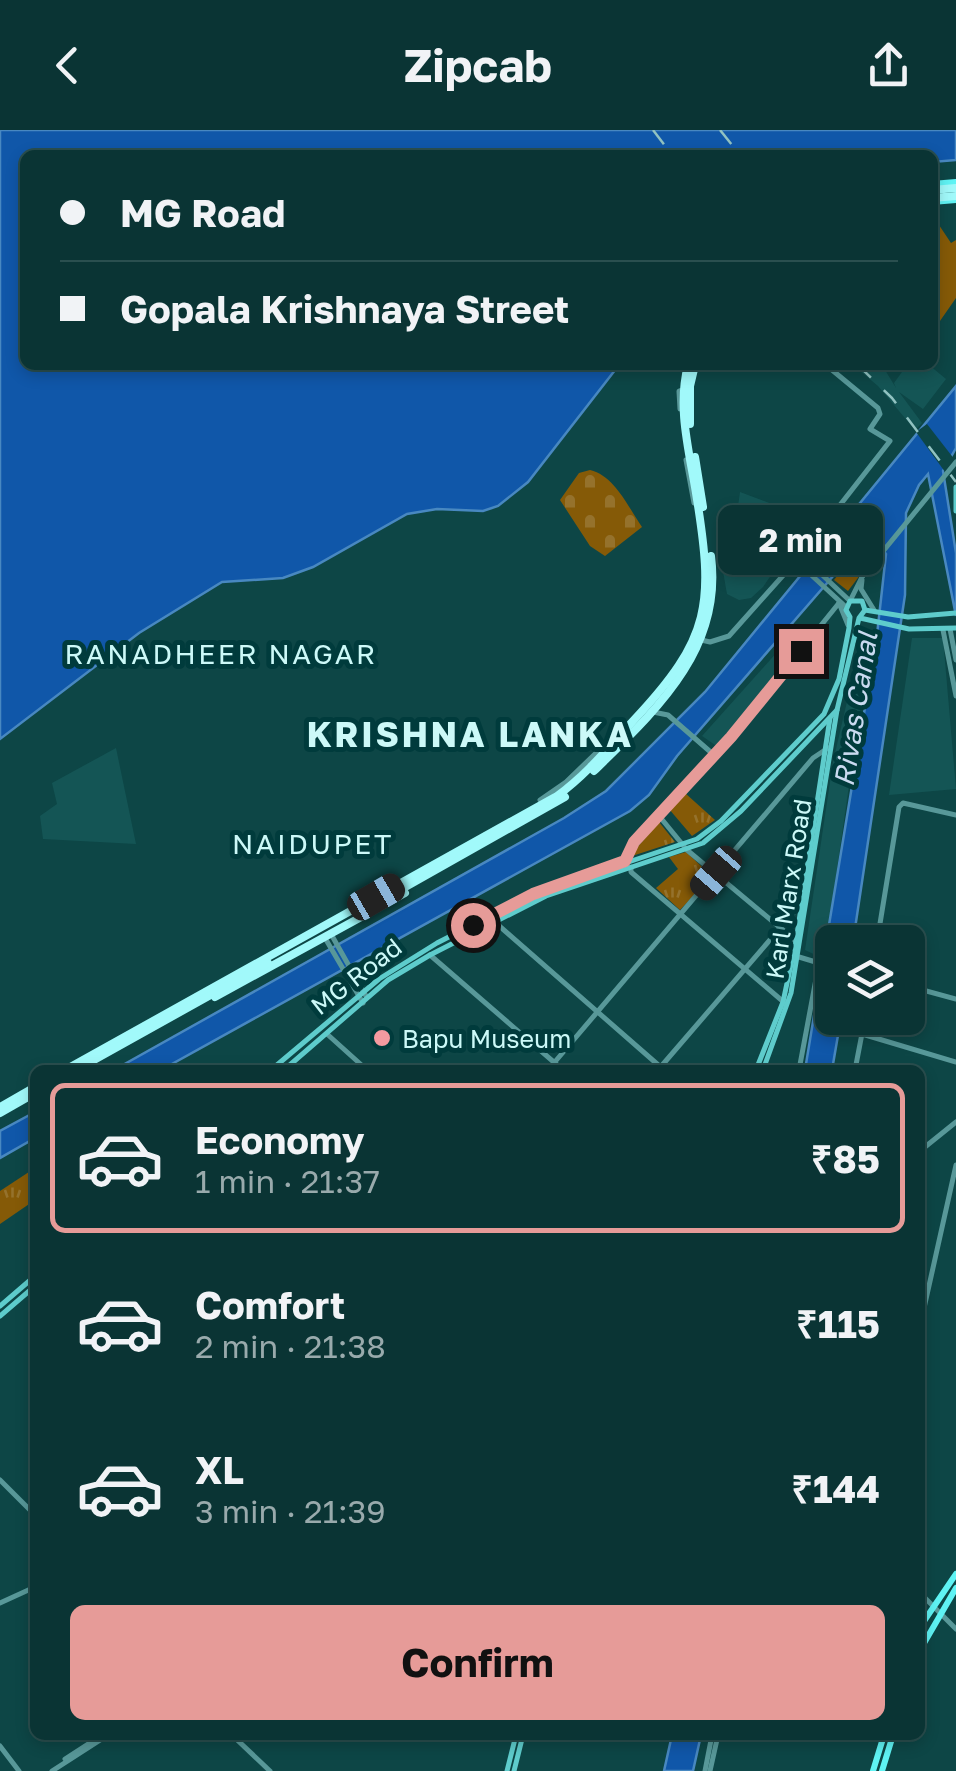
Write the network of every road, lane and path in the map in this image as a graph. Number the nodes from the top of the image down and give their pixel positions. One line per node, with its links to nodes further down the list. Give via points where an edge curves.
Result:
1 (691, 370): 3 (highway)
2 (832, 370): 7 (street, via 878,408 870,429 890,441)
3 (686, 388): 18 (highway, via 713,572); 23 (highway, via 708,581); 33 (street, via 679,392 681,424 705,588 699,624 653,696)
4 (956, 462): 8 (street, bridge)
5 (956, 487): 6 (main road)
6 (956, 511)
7 (798, 558): 10 (street); 22 (street, via 734,631)
8 (862, 577): 9 (street); 11 (street)
9 (861, 590): 13 (street); 13 (street)
10 (832, 592): 11 (street); 11 (street); 12 (street)
11 (850, 601): 13 (main road); 15 (main road)
12 (839, 603): 19 (street); 32 (street)
13 (870, 610): 14 (main road, via 908,617); 16 (main road, Karl Marx Road)
14 (953, 613)
15 (850, 617): 16 (main road); 19 (main road)
16 (860, 618): 17 (main road); 21 (main road, Karl Marx Road)
17 (871, 621): 20 (main road); 21 (main road)
18 (706, 626): 22 (street); 23 (highway)
19 (849, 628): 30 (main road)
20 (951, 628): 24 (street); 26 (street)
21 (854, 637): 27 (main road, Karl Marx Road)
22 (716, 641): 23 (street)
23 (698, 643): 25 (highway); 64 (highway, via 664,689 558,796)
24 (956, 660)
25 (665, 696): 28 (highway); 29 (street)
26 (956, 696)
27 (837, 710): 30 (main road, MG Road); 31 (main road, Karl Marx Road)
28 (650, 712): 29 (street); 38 (highway, via 559,802)
29 (668, 715): 32 (street)
30 (827, 716): 31 (main road, Karl Marx Road); 36 (main road, MG Road, via 737,816 703,843)
31 (828, 748): 39 (street); 40 (main road, Karl Marx Road); 41 (main road, Karl Marx Road)
32 (714, 755): 35 (street)
33 (540, 800)
34 (956, 815): 44 (street, via 902,803)
35 (660, 817): 36 (street); 37 (street, via 634,842)
36 (685, 847): 37 (main road, MG Road); 39 (street)
37 (629, 867): 42 (street); 43 (main road, MG Road)
38 (432, 873): 46 (highway); 56 (highway)
39 (716, 873): 42 (street); 45 (street)
40 (809, 896): 41 (street); 49 (main road, Karl Marx Road)
41 (800, 905): 45 (street); 47 (main road, Karl Marx Road)
42 (680, 914): 51 (street); 58 (street)
43 (491, 920): 48 (main road, MG Road); 54 (main road, MG Road, via 404,962); 58 (street)
44 (881, 925)
45 (780, 928): 47 (street); 51 (street)
46 (330, 938): 54 (street); 56 (highway)
47 (796, 941): 49 (main road, Karl Marx Road)
48 (430, 955): 54 (main road, MG Road); 62 (street)
49 (796, 956): 50 (street); 57 (main road, Karl Marx Road)
50 (815, 962)
51 (745, 970): 57 (street); 72 (street)
52 (815, 988): 74 (street)
53 (925, 991): 55 (street)
54 (363, 998): 59 (main road, MG Road); 66 (main road, MG Road)
55 (956, 999)
56 (194, 1004): 65 (highway)
57 (785, 1004): 73 (main road, Karl Marx Road)
58 (596, 1012): 62 (street); 71 (street)
59 (327, 1034): 67 (main road, MG Road); 68 (street)
60 (862, 1035): 75 (street)
61 (865, 1035): 63 (street)
62 (554, 1062): 69 (street); 70 (street)
63 (956, 1062)
64 (74, 1065)
65 (85, 1065)
66 (277, 1065)
67 (290, 1065)
68 (362, 1065)
69 (552, 1065)
70 (557, 1065)
71 (656, 1065)
72 (664, 1065)
73 (762, 1065)
74 (799, 1065)
75 (856, 1065)
76 (30, 1093): 77 (highway)
77 (0, 1110)
78 (956, 1122): 79 (street)
79 (925, 1147)
80 (956, 1166): 83 (street)
81 (30, 1280): 84 (main road)
82 (30, 1290): 85 (main road)
83 (925, 1304)
84 (0, 1306)
85 (0, 1316)
86 (0, 1480): 87 (street)
87 (30, 1510)
88 (956, 1574): 93 (main road)
89 (956, 1588): 93 (main road)
90 (30, 1589): 92 (street)
91 (925, 1598): 93 (street)
92 (0, 1604)
93 (936, 1610): 94 (main road); 95 (street); 96 (main road)
94 (925, 1622)
95 (956, 1629)
96 (925, 1638)
97 (97, 1740): 105 (street)
98 (237, 1740): 106 (street)
99 (518, 1740): 107 (main road)
100 (714, 1740): 108 (street)
101 (882, 1740): 109 (main road)
102 (891, 1740): 110 (main road)
103 (0, 1746): 104 (street)
104 (19, 1771)
105 (49, 1771)
106 (270, 1771)
107 (510, 1771)
108 (708, 1771)
109 (873, 1771)
110 (882, 1771)

